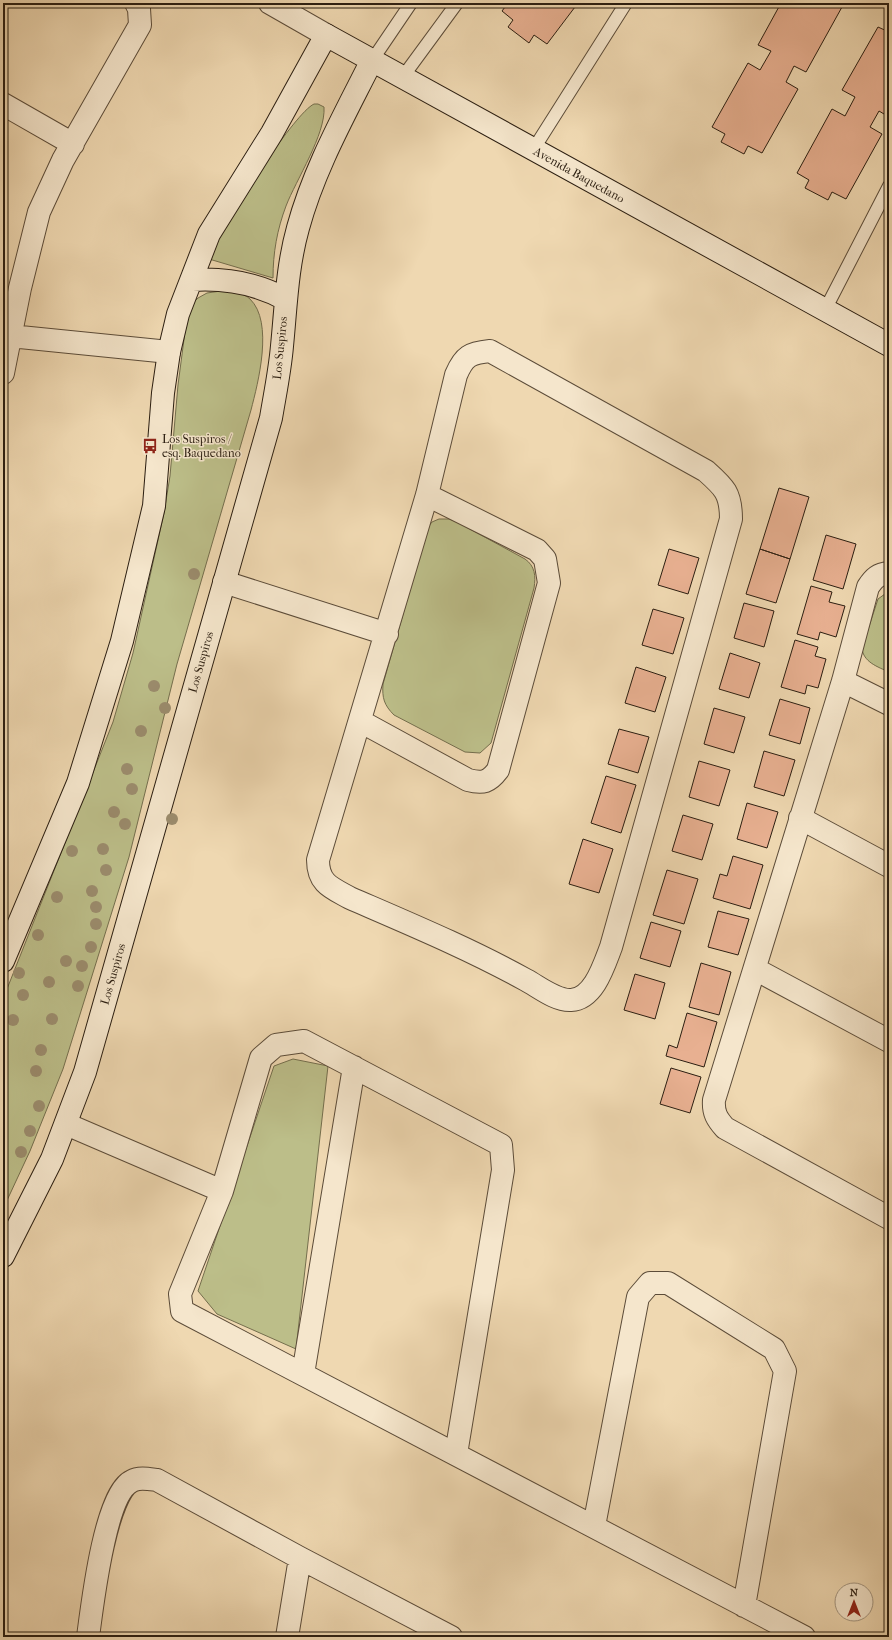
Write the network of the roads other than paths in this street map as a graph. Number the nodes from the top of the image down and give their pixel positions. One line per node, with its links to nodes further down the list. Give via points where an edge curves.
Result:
1 (136, 3): 10 (street, via 140,25)
2 (270, 3): 6 (street, Avenida Baquedano)
3 (411, 3): 7 (lane)
4 (457, 3): 8 (lane)
5 (626, 3): 11 (lane)
6 (326, 35): 7 (street, Avenida Baquedano); 13 (street, via 272,133 209,234)
7 (371, 62): 8 (street, Avenida Baquedano); 15 (street, Los Suspiros, via 324,156 308,195 294,243)
8 (402, 78): 11 (street, Avenida Baquedano)
9 (3, 104): 10 (street)
10 (73, 144): 14 (street, via 39,212)
11 (533, 150): 16 (street, Avenida Baquedano)
12 (889, 186): 16 (lane)
13 (192, 280): 15 (street, via 234,280 271,291); 19 (street, via 178,314)
14 (11, 284): 17 (street)
15 (285, 299): 23 (street, Los Suspiros, via 282,351 271,418)
16 (825, 310): 18 (street, Avenida Baquedano)
17 (10, 336): 19 (street); 20 (street)
18 (889, 345)
19 (169, 352): 30 (street, via 154,506 122,641 78,783)
20 (3, 373)
21 (427, 495): 24 (street); 27 (street, via 537,550 545,559 549,583 498,770 491,778 479,783 468,780); 27 (street, via 460,364 469,355 490,351 706,471 723,486 731,505 731,518 611,948 603,968 582,997 570,1000 554,996 494,963 350,898 329,886 321,878 318,860)
22 (889, 573): 25 (street, via 873,578 868,587)
23 (224, 582): 24 (street); 34 (street, Los Suspiros, via 85,1072)
24 (387, 634): 27 (street)
25 (843, 681): 26 (street); 28 (street)
26 (889, 704)
27 (360, 721)
28 (800, 818): 29 (street); 31 (street)
29 (889, 866)
30 (3, 961)
31 (755, 969): 32 (street); 36 (street, via 714,1100 717,1119 725,1128)
32 (889, 1041)
33 (354, 1067): 35 (street, via 304,1041 276,1046 261,1058); 38 (street); 39 (street, via 501,1145 503,1170)
34 (66, 1124): 35 (street); 37 (street, Los Suspiros, via 52,1159)
35 (222, 1191): 38 (street, via 180,1294 182,1311)
36 (889, 1218)
37 (3, 1256)
38 (303, 1374): 39 (street)
39 (456, 1454): 40 (street)
40 (594, 1526): 42 (street); 42 (street, via 638,1297 650,1283 668,1283 774,1349 785,1371)
41 (300, 1558): 43 (street, via 157,1480 132,1480 122,1489 114,1506 95,1584); 44 (street); 45 (street)
42 (744, 1606): 46 (street)
43 (88, 1637)
44 (287, 1637)
45 (451, 1637)
46 (804, 1637)

